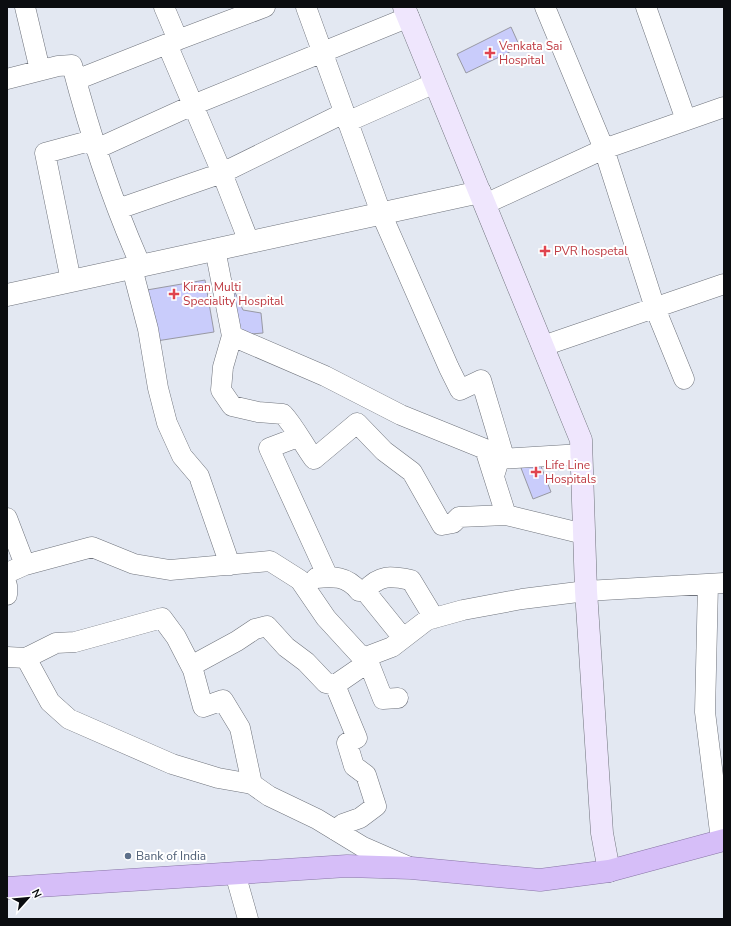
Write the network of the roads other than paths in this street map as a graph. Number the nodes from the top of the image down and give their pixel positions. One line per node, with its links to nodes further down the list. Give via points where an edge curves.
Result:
1 (25, 7): 10 (street)
2 (164, 7): 8 (street)
3 (265, 7): 8 (street)
4 (306, 7): 9 (street)
5 (545, 7): 19 (street)
6 (646, 7): 17 (street)
7 (406, 12): 9 (street); 13 (main road)
8 (173, 42): 12 (street); 14 (street)
9 (322, 53): 14 (street); 16 (street)
10 (40, 70): 11 (street); 12 (street, via 72,65)
11 (7, 79)
12 (76, 80): 18 (street)
13 (435, 83): 16 (street); 21 (main road)
14 (193, 105): 18 (street); 20 (street)
15 (724, 107): 17 (street)
16 (346, 118): 20 (street); 23 (street)
17 (686, 120): 19 (street)
18 (95, 144): 22 (street); 27 (street, via 45,153)
19 (604, 149): 21 (street); 30 (street)
20 (222, 173): 22 (street); 24 (street)
21 (482, 198): 23 (street); 32 (main road)
22 (118, 209): 26 (street)
23 (381, 214): 24 (street); 36 (street, via 460,390 481,380 502,450)
24 (249, 242): 25 (street)
25 (216, 249): 26 (street); 31 (street)
26 (137, 267): 27 (street); 41 (street, via 158,388 167,423 182,456 199,476)
27 (70, 281): 29 (street)
28 (724, 284): 30 (street)
29 (7, 295)
30 (654, 308): 32 (street); 33 (street)
31 (232, 336): 34 (street, via 223,367 221,390 232,406 283,414 290,421); 36 (street, via 325,376 401,415 485,449)
32 (543, 346): 35 (main road, via 581,440)
33 (684, 379)
34 (298, 437): 37 (street, via 314,459 357,423 384,451 412,472 442,525 453,523 459,517); 43 (street, via 268,448)
35 (582, 454): 36 (street); 39 (main road)
36 (496, 468): 37 (street)
37 (506, 515): 39 (street)
38 (7, 518): 40 (street)
39 (584, 534): 48 (main road)
40 (25, 564): 41 (street, via 92,547 134,564 170,570); 42 (street)
41 (230, 565): 44 (street, via 270,561)
42 (7, 573)
43 (328, 577): 44 (street); 47 (street, via 338,577)
44 (300, 580): 53 (street, via 326,618)
45 (716, 583): 48 (street); 59 (street, via 706,712)
46 (7, 585): 49 (street)
47 (365, 591): 50 (street, via 372,582 390,575 411,580); 51 (street)
48 (586, 591): 50 (street, via 522,599); 61 (main road, via 602,833)
49 (7, 595)
50 (434, 618): 51 (street, via 427,620)
51 (403, 638): 53 (street, via 392,647)
52 (17, 658): 54 (street, via 56,643 74,642 162,618 176,637); 57 (street, via 50,702 69,719 172,764 218,778)
53 (365, 660): 55 (street); 56 (street, via 383,699)
54 (191, 666): 55 (street, via 255,629 267,626 326,683); 57 (street, via 204,707 223,700 240,728)
55 (335, 685): 58 (street, via 357,738 347,743 354,766 366,775 376,806 360,818)
56 (398, 698)
57 (252, 784): 58 (street, via 269,796)
58 (335, 830): 60 (street)
59 (722, 840): 61 (highway)
60 (410, 868): 61 (highway, via 540,880); 62 (highway, via 347,866)
61 (609, 871)
62 (235, 873): 63 (highway); 64 (street)
63 (7, 888)
64 (248, 919)

